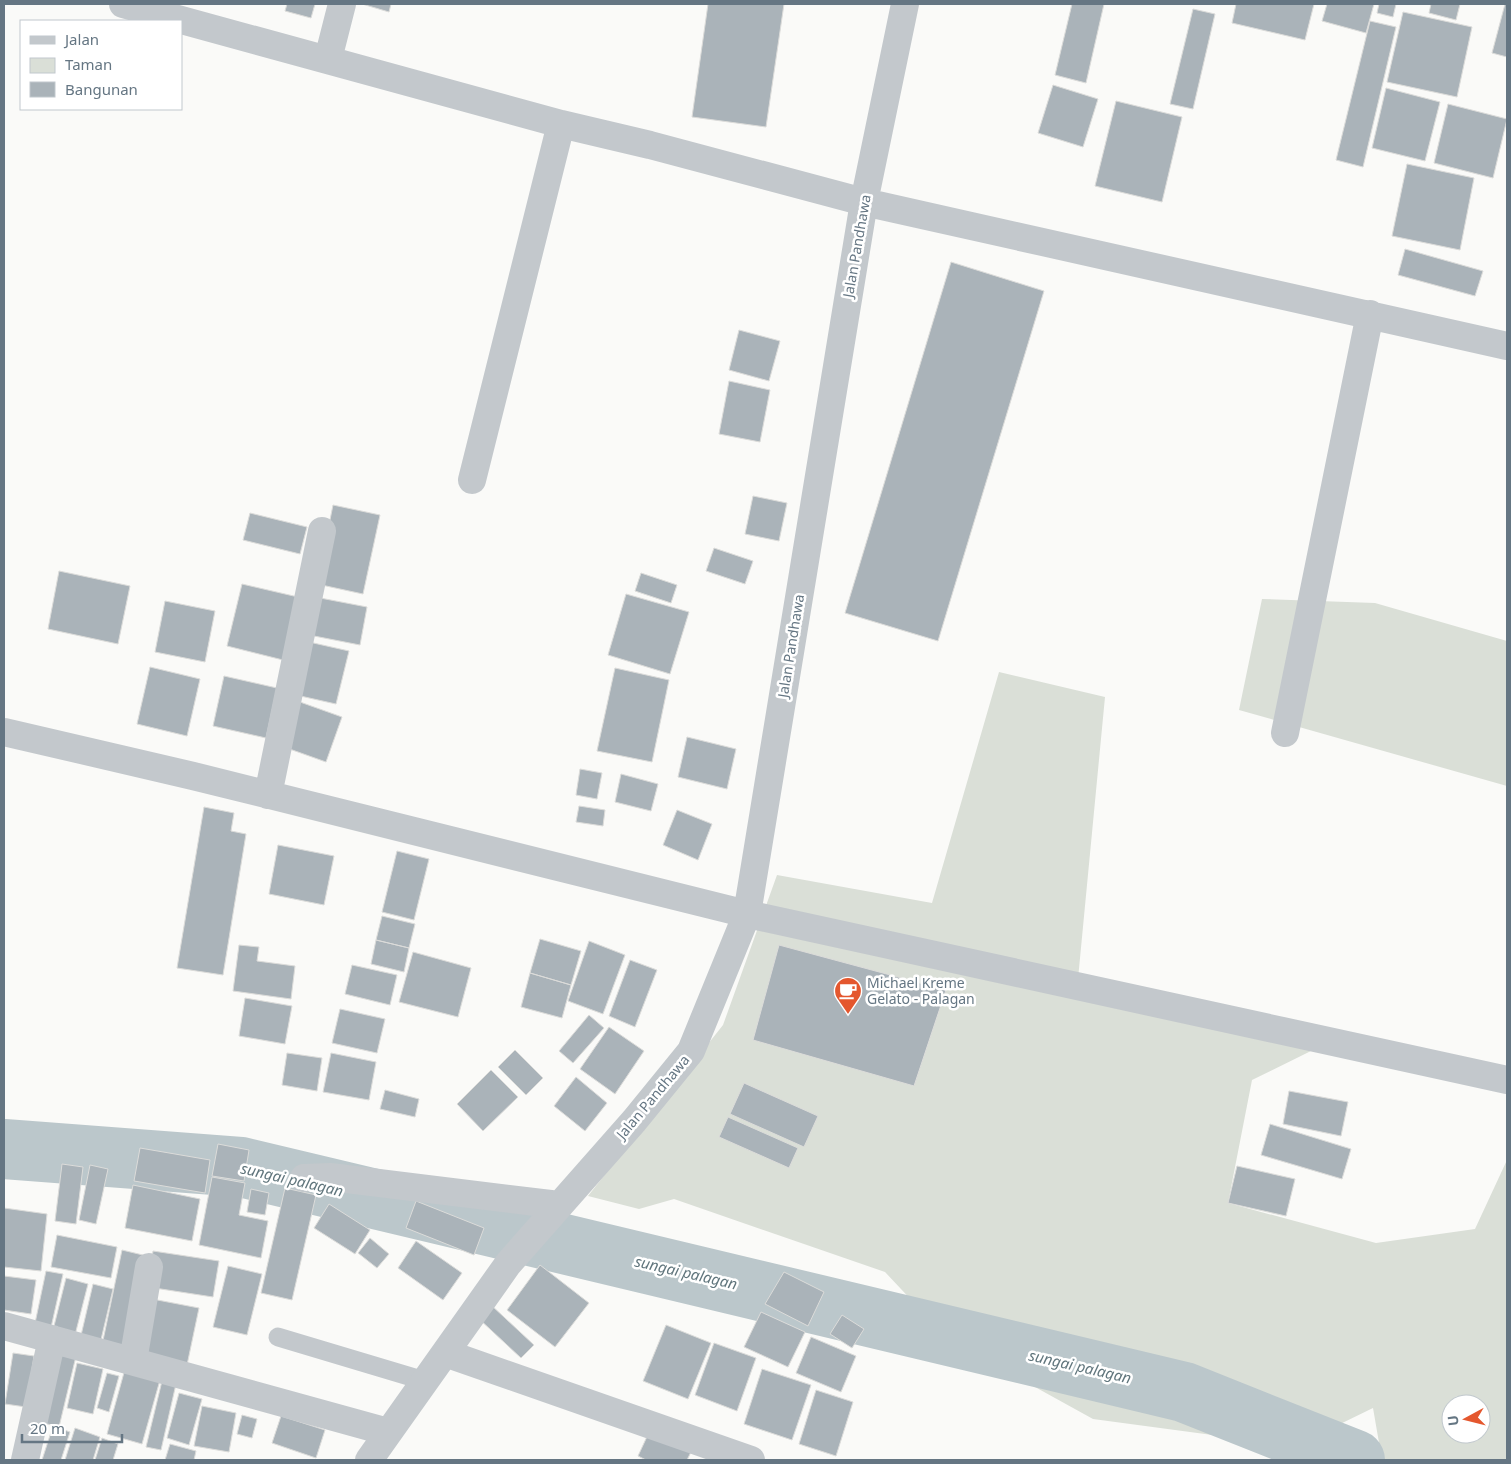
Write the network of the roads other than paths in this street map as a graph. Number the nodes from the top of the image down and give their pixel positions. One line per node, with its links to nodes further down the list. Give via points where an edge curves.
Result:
1 (123, 4): 4 (street)
2 (342, 4): 4 (street)
3 (905, 4): 6 (street, Jalan Pandhawa)
4 (328, 59): 5 (street)
5 (561, 124): 6 (street); 9 (street)
6 (864, 202): 7 (street); 14 (street, Jalan Pandhawa)
7 (1370, 314): 8 (street); 12 (street)
8 (1507, 346)
9 (472, 480)
10 (322, 531): 13 (street)
11 (4, 732): 13 (street)
12 (1285, 733)
13 (268, 795): 14 (street)
14 (747, 914): 15 (street); 17 (street, Jalan Pandhawa, via 691,1051 634,1121)
15 (1507, 1080)
16 (304, 1178): 17 (street, via 330,1177)
17 (559, 1204): 22 (street, Jalan Pandhawa, via 508,1264)
18 (149, 1266): 23 (street)
19 (4, 1326): 21 (street)
20 (278, 1337): 24 (lane)
21 (52, 1339): 23 (street); 26 (street)
22 (445, 1353): 24 (street); 28 (street)
23 (133, 1361): 25 (street)
24 (425, 1381): 25 (street)
25 (388, 1432): 27 (street)
26 (25, 1460)
27 (369, 1460)
28 (751, 1460)

